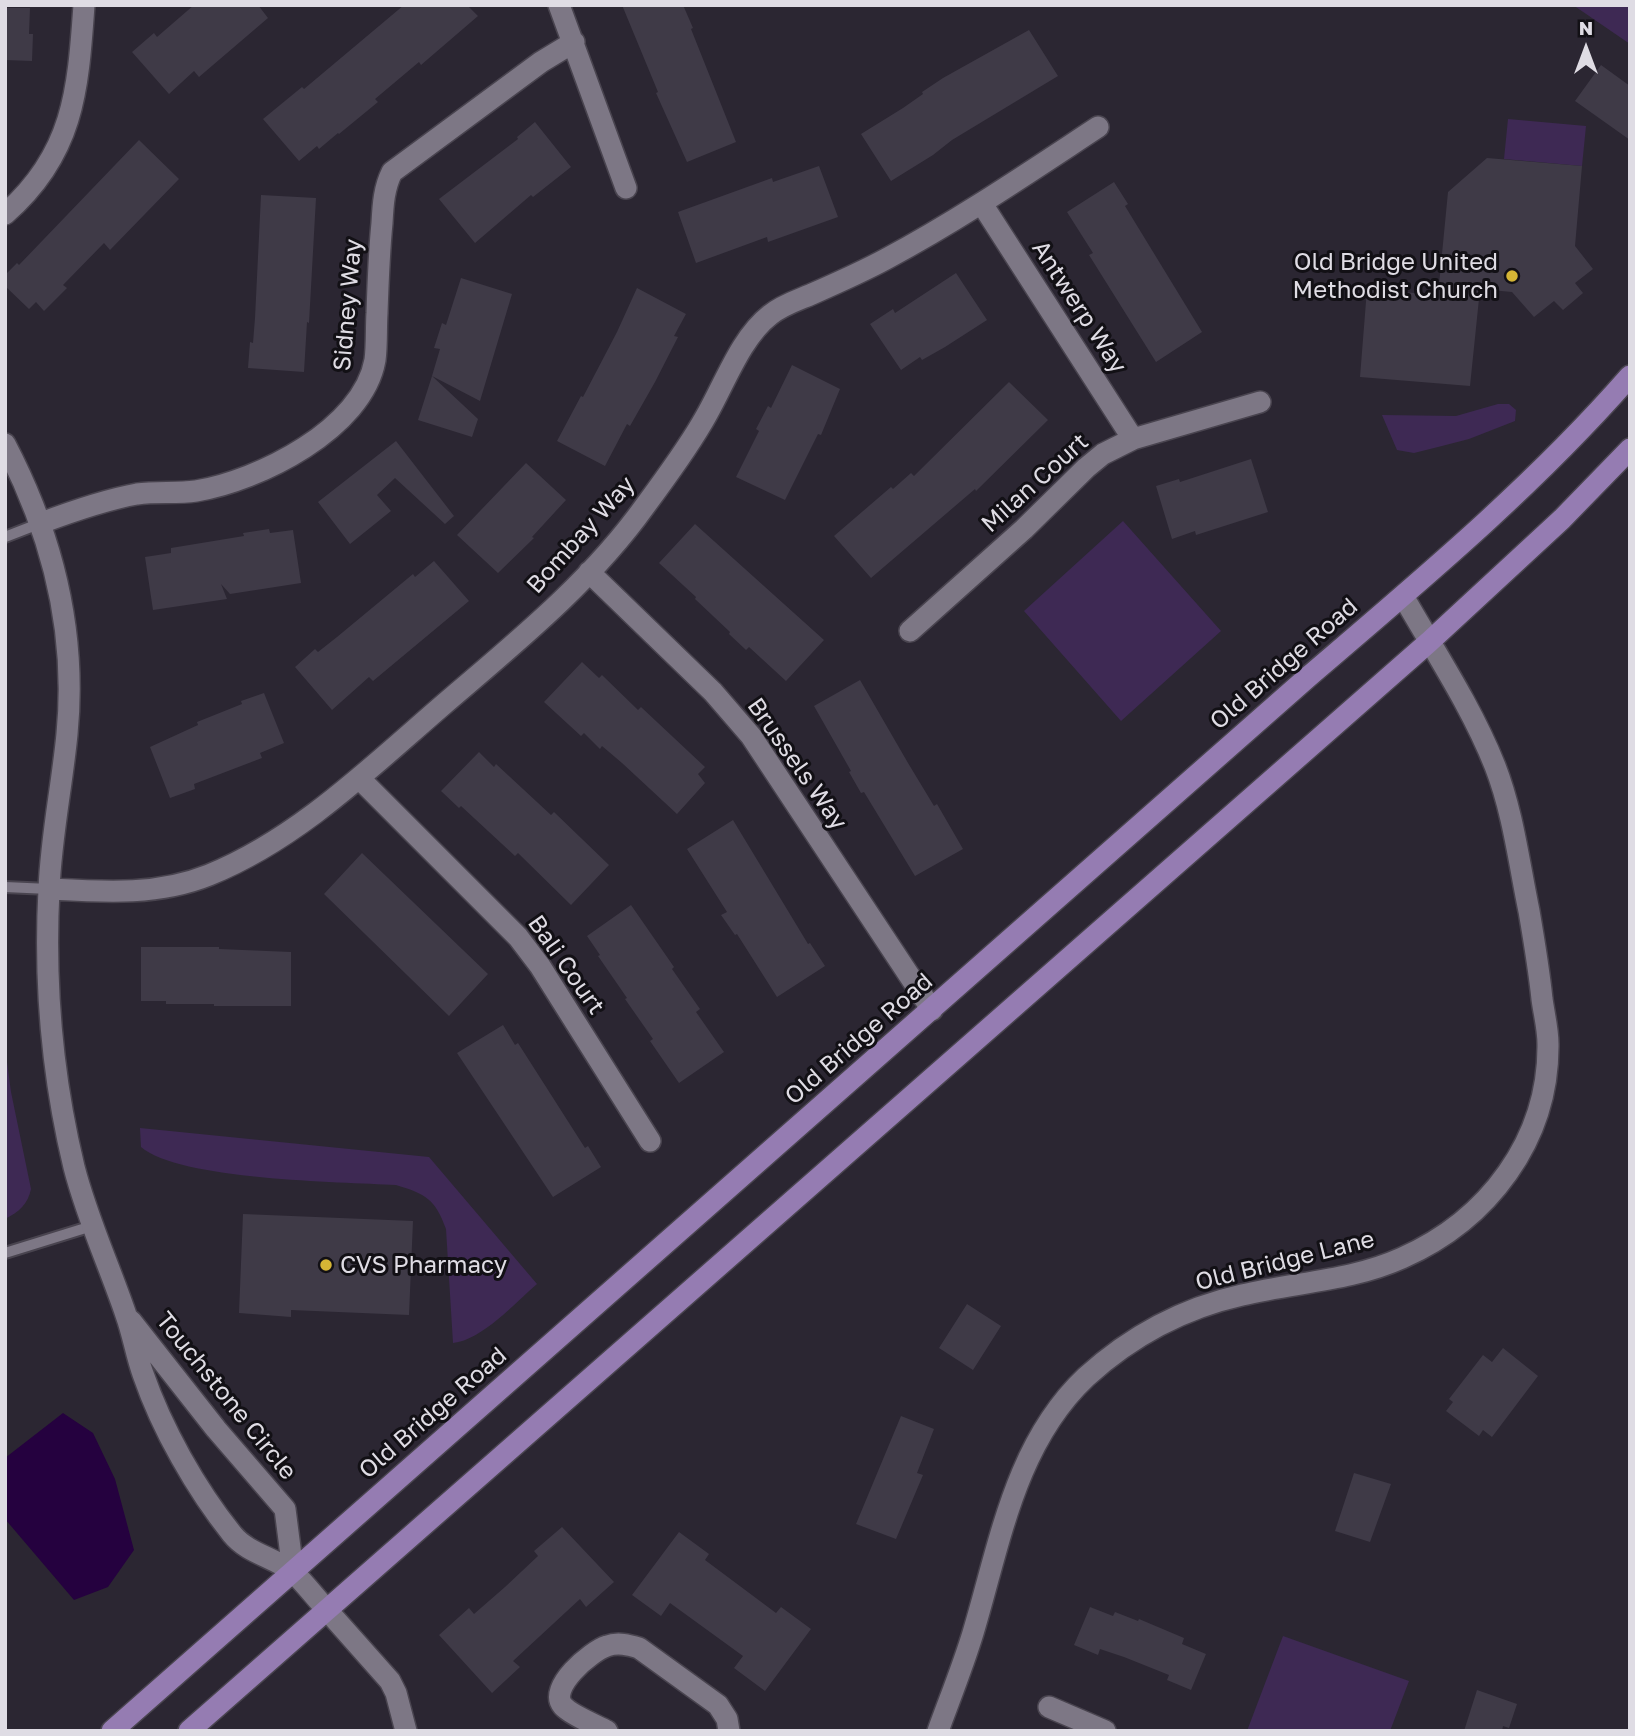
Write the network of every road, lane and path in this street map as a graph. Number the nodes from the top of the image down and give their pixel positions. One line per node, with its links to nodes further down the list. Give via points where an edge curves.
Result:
1 (84, 5): 7 (street, via 79,79 70,116 40,176)
2 (559, 5): 3 (street)
3 (573, 43): 5 (street); 13 (street, Sidney Way, via 392,172 385,186 375,359 358,402 306,446 234,482 194,491 139,494 92,504)
4 (1098, 127): 6 (street, Bombay Way)
5 (626, 188)
6 (982, 204): 10 (street, Antwerp Way); 15 (street, Bombay Way, via 869,268 791,303 752,332 680,458)
7 (5, 214)
8 (1630, 376): 16 (main road, Old Bridge Road, via 1465,542)
9 (1260, 402): 10 (street, Milan Court)
10 (1133, 439): 17 (street, Milan Court, via 1086,468)
11 (5, 444): 13 (street, Touchstone Circle)
12 (1630, 449): 18 (main road)
13 (41, 523): 14 (lane); 21 (street, Touchstone Circle, via 65,620 69,677)
14 (5, 537)
15 (589, 572): 19 (street, Bombay Way); 22 (street, Brussels Way, via 713,692 751,736)
16 (1403, 596): 18 (street, Old Bridge Lane); 22 (main road, Old Bridge Road)
17 (910, 631)
18 (1429, 642): 28 (main road); 35 (street, Old Bridge Lane, via 1469,709 1496,768 1511,819 1535,947 1547,1066 1538,1115 1524,1149 1476,1211 1402,1258 1352,1275 1193,1309 1120,1349 1085,1379 1035,1443 1014,1492 972,1638)
19 (359, 778): 21 (street, Bombay Way, via 247,858 205,876 126,893); 23 (street, Bali Court, via 518,937)
20 (5, 887): 21 (lane)
21 (49, 890): 24 (street, Touchstone Circle, via 49,1021 59,1096)
22 (932, 1010): 27 (main road, Old Bridge Road)
23 (650, 1141)
24 (92, 1226): 25 (lane); 26 (street, Touchstone Circle)
25 (5, 1253)
26 (127, 1316): 27 (street, Touchstone Circle, via 285,1509); 27 (street, Touchstone Circle, via 159,1416 205,1495 244,1547)
27 (293, 1571): 28 (street); 30 (main road, Old Bridge Road)
28 (327, 1610): 31 (main road); 32 (street, via 390,1681)
29 (1049, 1707): 36 (street)
30 (112, 1731)
31 (189, 1731)
32 (406, 1731)
33 (607, 1731): 34 (street, via 564,1706 559,1697 562,1685 594,1652 626,1644 639,1648 718,1704)
34 (729, 1731)
35 (938, 1731)
36 (1105, 1731)

